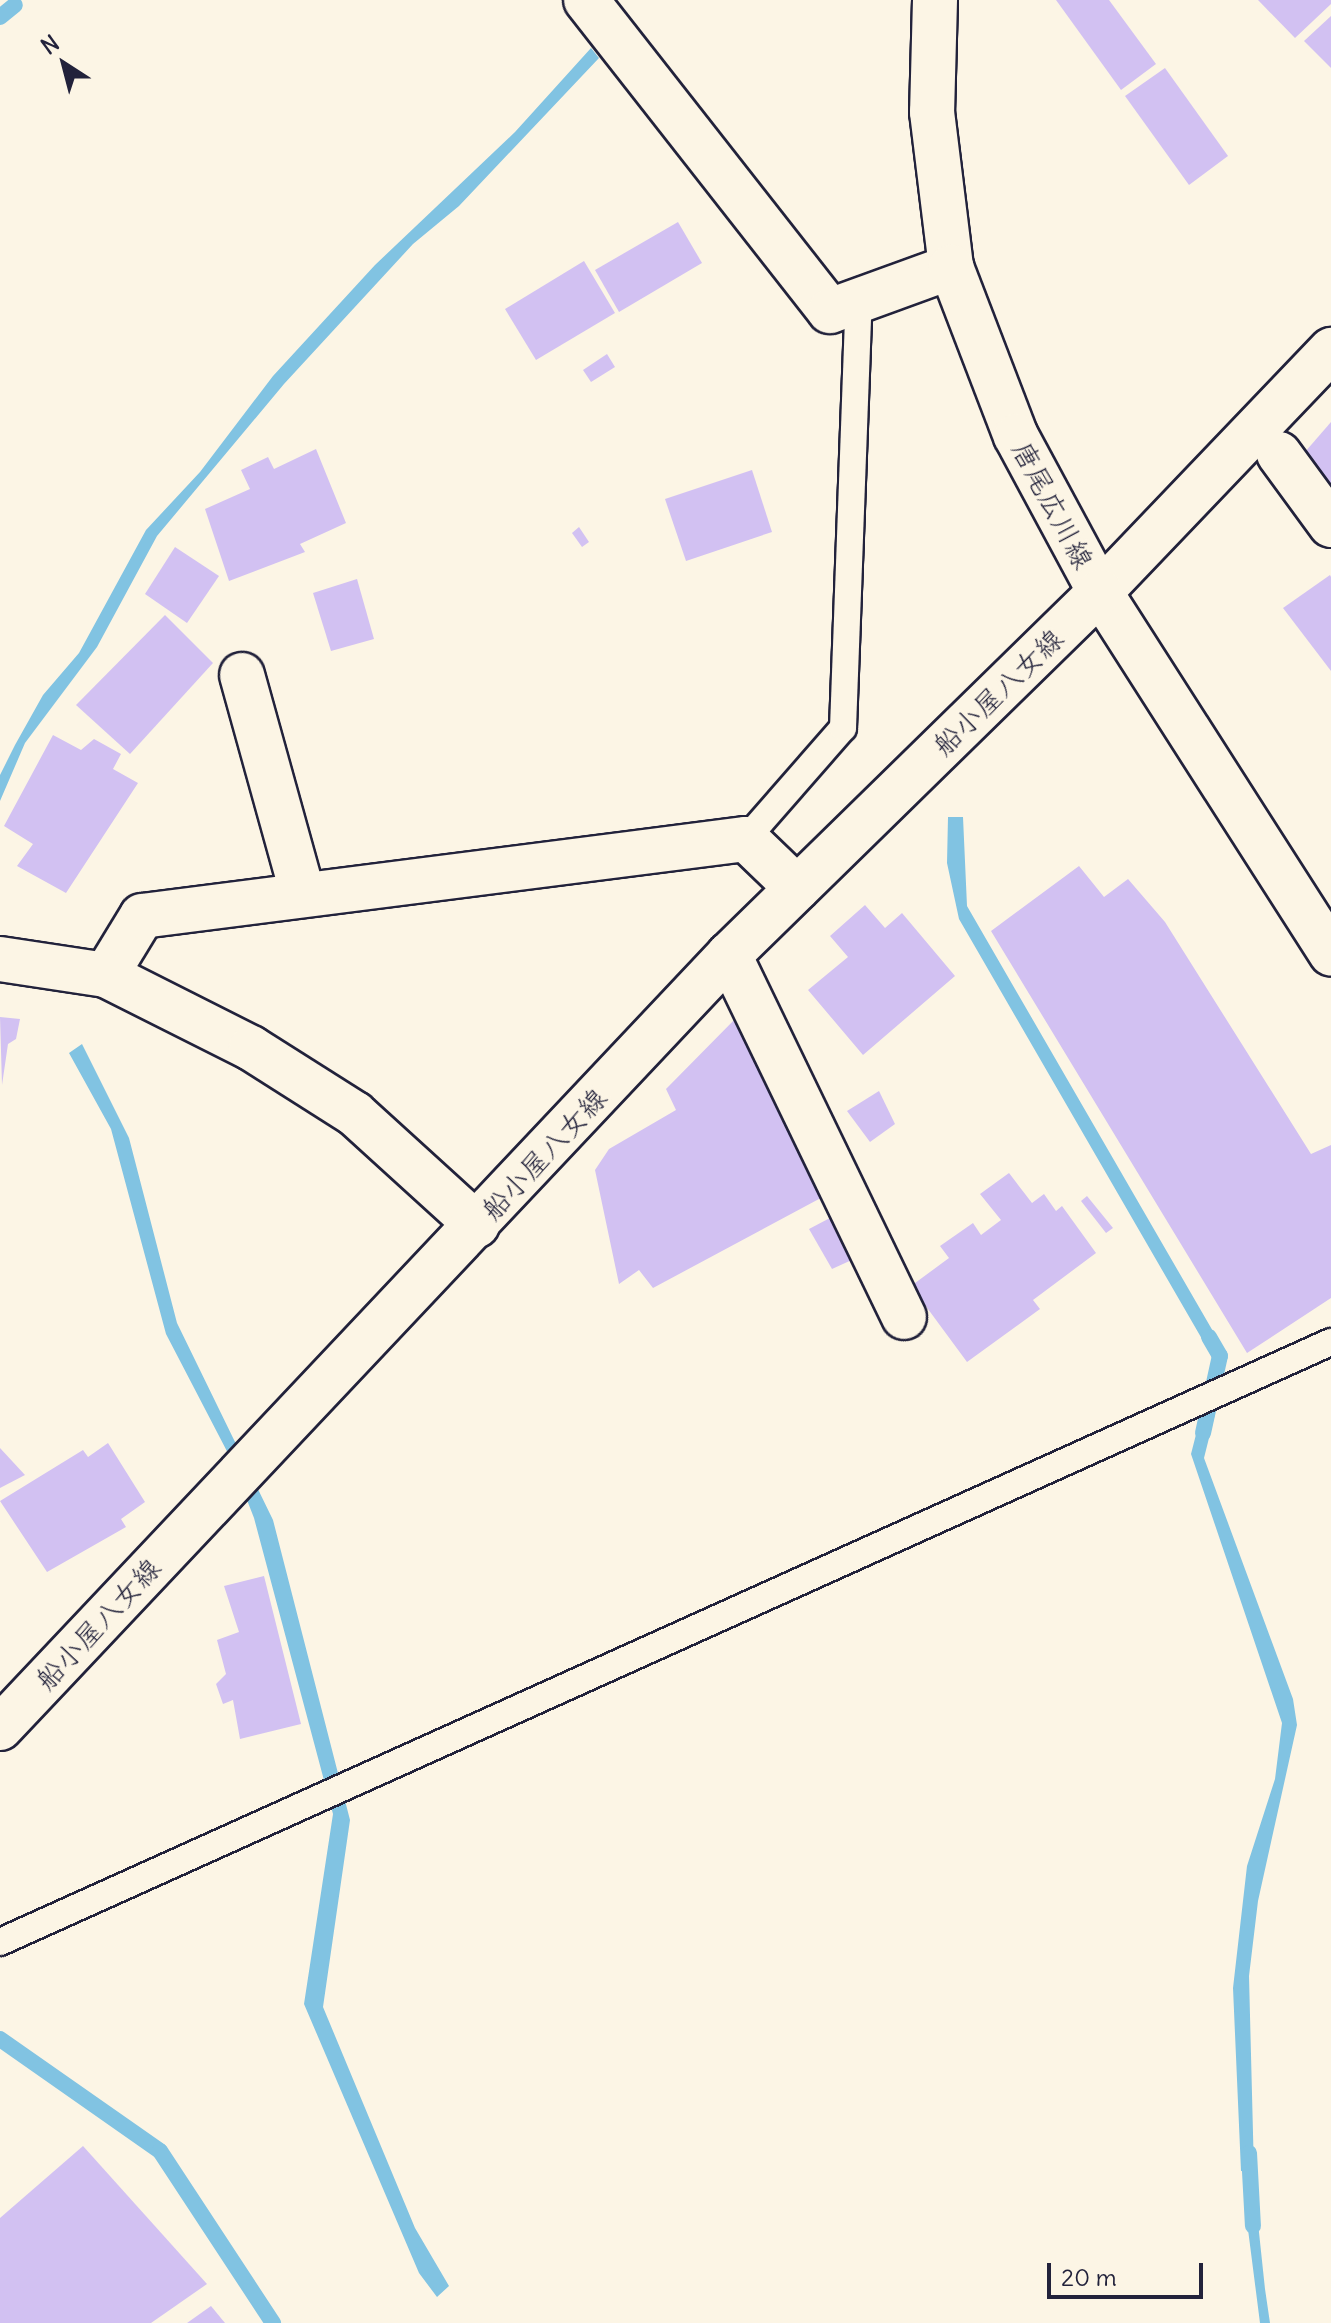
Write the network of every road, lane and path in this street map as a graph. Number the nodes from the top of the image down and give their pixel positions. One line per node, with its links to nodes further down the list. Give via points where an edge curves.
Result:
1 (586, 0): 4 (street, via 830,311)
2 (935, 0): 3 (street, 唐尾広川線, via 932,112)
3 (951, 267): 4 (street); 8 (street, 唐尾広川線, via 1016,436)
4 (859, 300): 10 (lane, via 843,728)
5 (1331, 350): 8 (street, 船小屋八女線)
6 (1279, 454): 7 (street)
7 (1331, 525)
8 (1100, 592): 11 (street, 船小屋八女線); 13 (street, 唐尾広川線)
9 (242, 675): 12 (street)
10 (746, 839): 11 (street); 12 (street)
11 (797, 888): 14 (street, 船小屋八女線)
12 (303, 895): 16 (street, via 142,916)
13 (1331, 953)
14 (729, 955): 17 (street, 船小屋八女線); 18 (street)
15 (0, 959): 16 (street)
16 (106, 975): 17 (street, via 251,1048 355,1114)
17 (477, 1225): 20 (street, 船小屋八女線)
18 (904, 1317)
19 (1331, 1342): 21 (lane)
20 (0, 1728)
21 (0, 1942)

